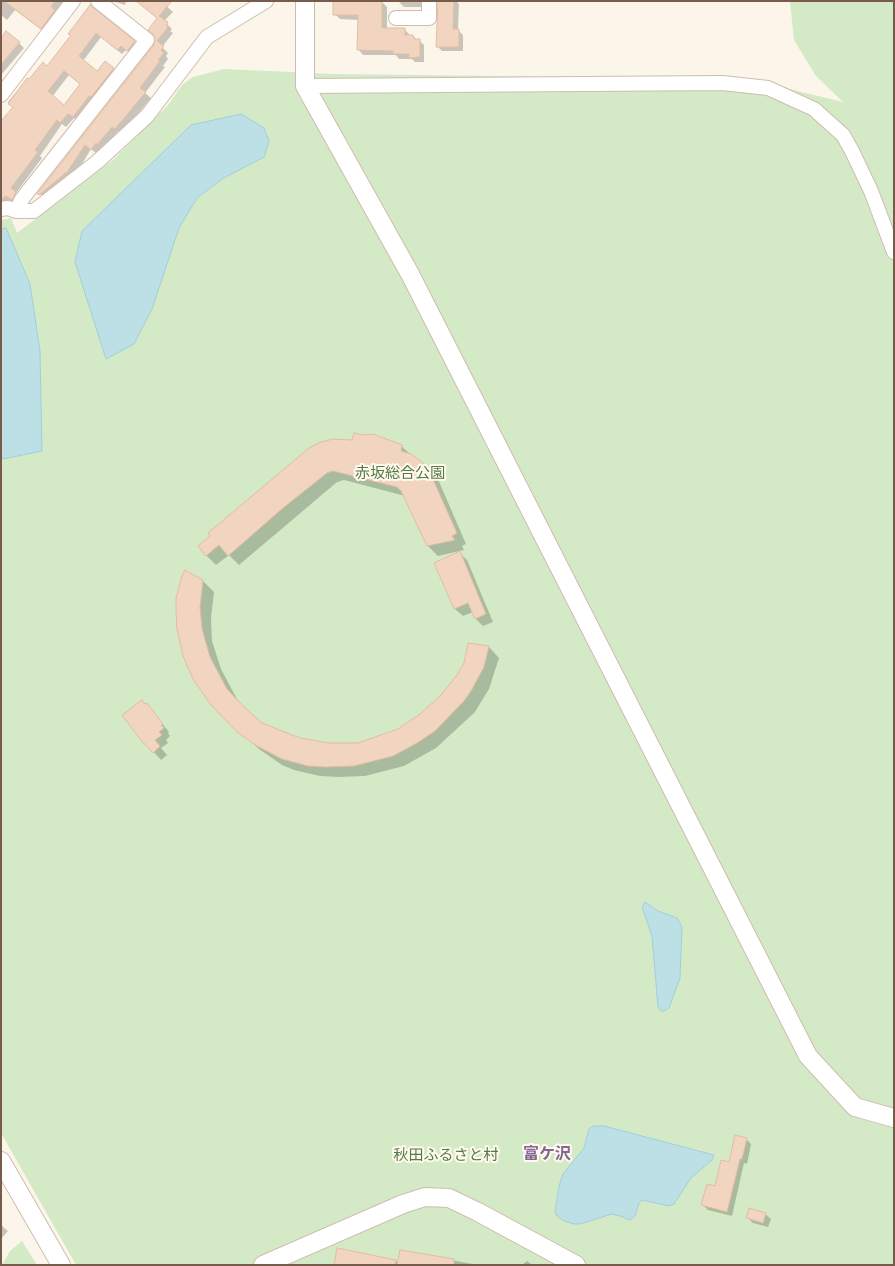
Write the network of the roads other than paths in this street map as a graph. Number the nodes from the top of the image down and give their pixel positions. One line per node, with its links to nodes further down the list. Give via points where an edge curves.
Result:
1 (73, 1): 8 (street)
2 (98, 1): 10 (street, via 147,40 22,199)
3 (266, 1): 10 (street, via 207,37 148,116 97,162 34,210)
4 (305, 1): 7 (street)
5 (429, 1): 6 (street, via 429,18)
6 (396, 18)
7 (305, 86): 11 (street, via 723,83 768,88 814,109 843,135 871,191); 12 (street, via 414,282 808,1056 855,1107)
8 (1, 95)
9 (1, 209): 10 (street)
10 (16, 211)
11 (894, 252)
12 (894, 1118)
13 (1, 1161): 14 (street)
14 (61, 1265)
15 (263, 1265): 16 (street, via 425,1197 448,1198)
16 (576, 1265)

